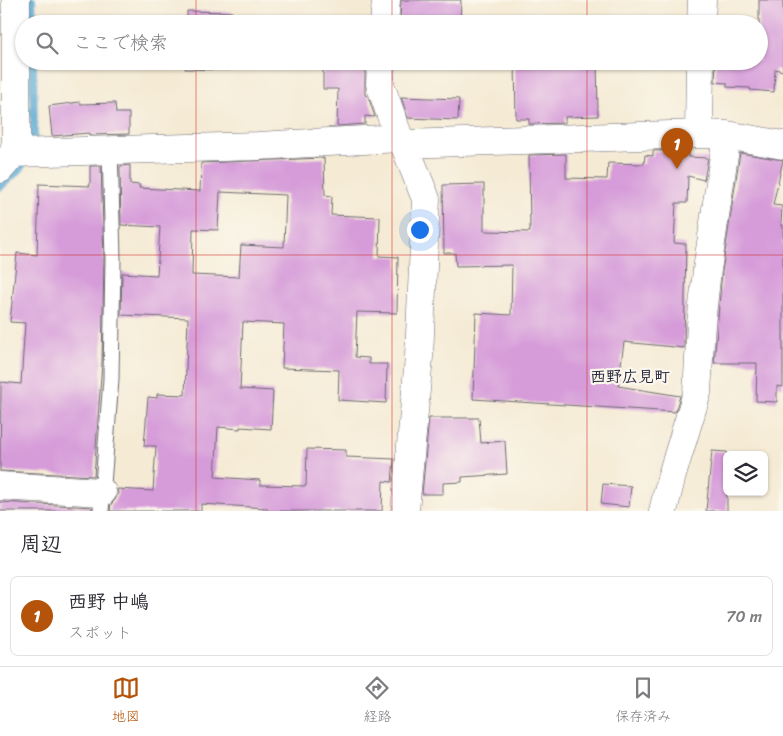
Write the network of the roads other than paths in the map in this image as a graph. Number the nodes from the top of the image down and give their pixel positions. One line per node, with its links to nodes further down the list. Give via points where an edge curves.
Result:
1 (16, 0): 4 (street)
2 (386, 0): 5 (street)
3 (702, 0): 6 (street)
4 (16, 15)
5 (385, 15)
6 (701, 15)
7 (16, 70): 15 (street)
8 (381, 70): 12 (street, via 380,84)
9 (700, 70): 10 (street)
10 (698, 134): 11 (street); 12 (street)
11 (727, 135): 13 (street); 19 (street, via 707,270 697,393)
12 (401, 141): 14 (street); 18 (street, via 426,199 419,357)
13 (783, 145)
14 (110, 149): 15 (street); 17 (lane, via 112,379)
15 (18, 158)
16 (0, 486): 17 (street)
17 (101, 501)
18 (405, 511)
19 (663, 511)

